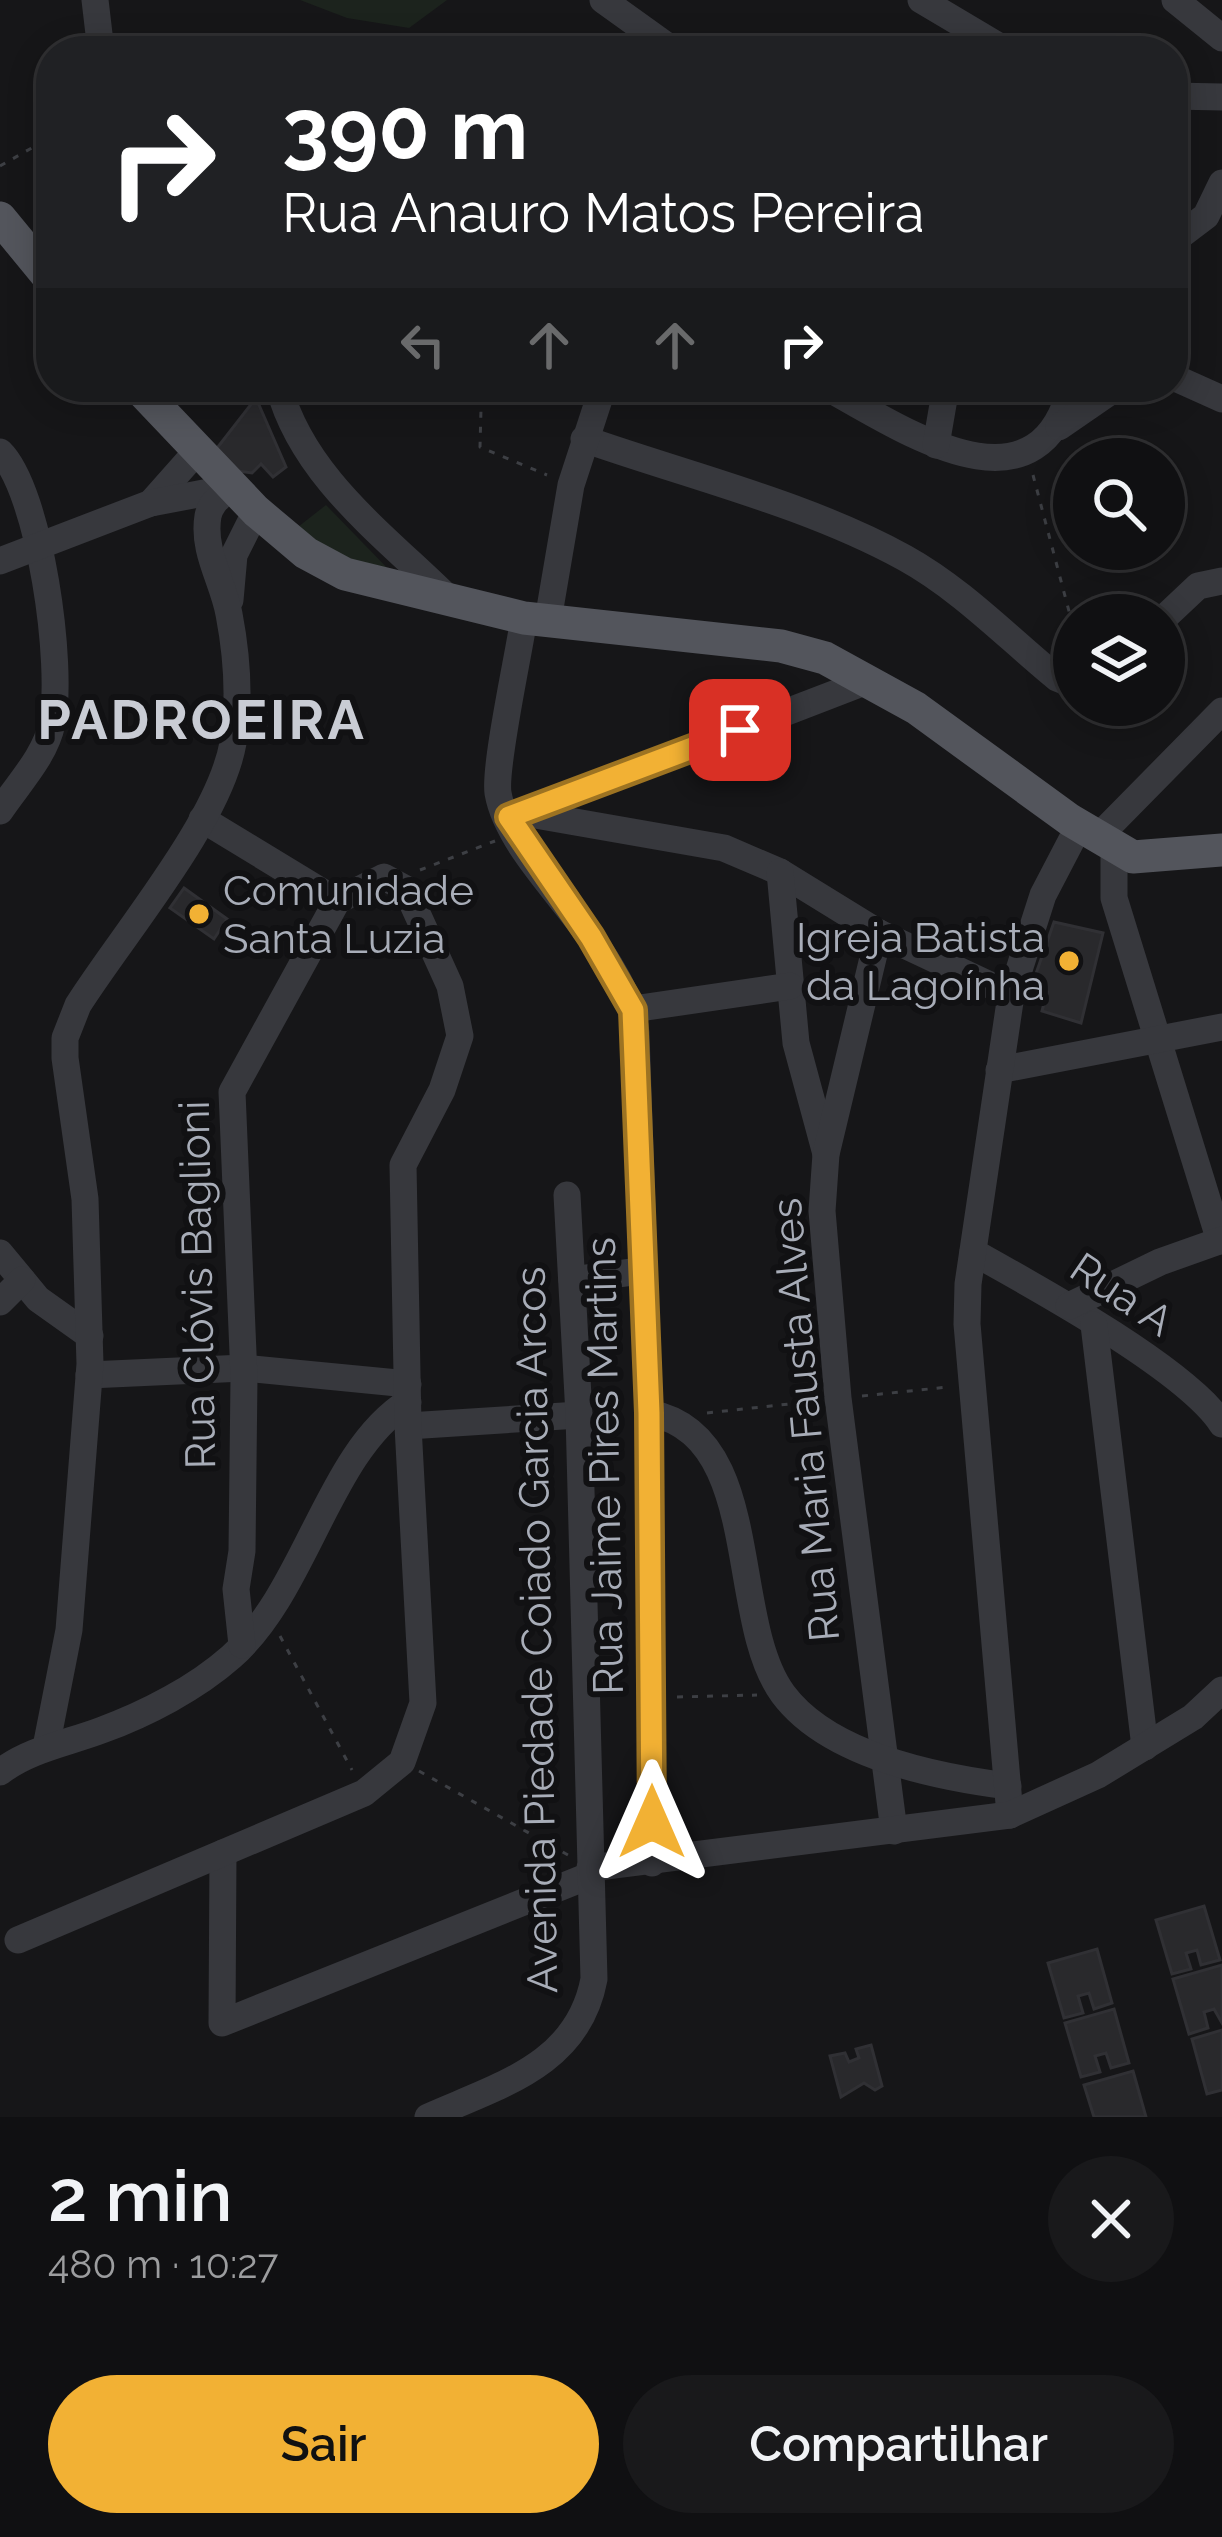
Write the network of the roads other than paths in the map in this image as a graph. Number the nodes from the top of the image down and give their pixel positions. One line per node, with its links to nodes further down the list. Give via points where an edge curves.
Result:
1 (95, 0): 5 (street)
2 (603, 0): 6 (street)
3 (921, 0): 7 (street)
4 (1175, 0): 8 (street)
5 (99, 36)
6 (653, 36)
7 (982, 36)
8 (1222, 38)
9 (1188, 96): 10 (street)
10 (1222, 97)
11 (1222, 183): 13 (street)
12 (0, 218): 14 (main road)
13 (1214, 218)
14 (36, 262)
15 (1188, 384): 16 (street)
16 (1222, 399)
17 (152, 402): 27 (main road)
18 (284, 402): 36 (street, via 321,473)
19 (598, 402): 25 (street)
20 (854, 402): 26 (street)
21 (943, 402): 26 (street)
22 (1066, 402): 24 (street)
23 (1095, 402): 24 (street)
24 (1059, 427): 26 (street, via 1028,455)
25 (584, 439): 38 (street); 39 (street, via 903,557)
26 (936, 446)
27 (197, 450): 29 (main road); 30 (street)
28 (0, 452): 32 (street, via 16,468)
29 (230, 488): 30 (street); 31 (main road); 37 (street, via 207,520)
30 (151, 502): 32 (street)
31 (256, 512): 36 (main road, via 345,574); 37 (street, via 234,555)
32 (37, 551): 33 (street); 42 (street, via 55,697 46,741)
33 (0, 561)
34 (1222, 581): 35 (street)
35 (1185, 598)
36 (453, 602): 38 (main road)
37 (229, 610): 44 (street, via 233,742)
38 (536, 619): 40 (main road, via 781,646); 45 (street, via 498,792)
39 (1053, 675)
40 (870, 680): 45 (street); 46 (main road)
41 (1222, 710): 46 (street)
42 (12, 774): 43 (street)
43 (0, 811)
44 (202, 819): 49 (street); 68 (street, via 78,1004 65,1038 85,1199)
45 (516, 821): 48 (street, via 676,836); 53 (street, Rua Jaime Pires Martins)
46 (1097, 837): 47 (main road, via 1133,856); 52 (street, via 1042,895); 55 (street)
47 (1222, 850)
48 (780, 872): 50 (street); 51 (street)
49 (337, 901): 69 (street, Rua Clóvis Baglioni, via 232,1092); 71 (street, via 384,877 406,889 450,986 460,1036 403,1166)
50 (879, 933): 52 (street); 57 (street, Rua Maria Fausta Alves)
51 (790, 986): 53 (street); 57 (street, via 803,1083)
52 (1011, 995): 56 (street)
53 (633, 1010): 62 (street, Rua Jaime Pires Martins)
54 (1222, 1027): 55 (street)
55 (1156, 1038): 56 (street); 59 (street)
56 (999, 1070): 60 (street)
57 (826, 1154): 85 (street, Rua Maria Fausta Alves, via 834,1357)
58 (567, 1195): 64 (street, Avenida Piedade Coiado Garcia Arcos)
59 (1221, 1241): 66 (street)
60 (973, 1252): 66 (street, Rua A); 87 (street, via 967,1324)
61 (0, 1253): 63 (street)
62 (640, 1271): 64 (street); 72 (street, Rua Jaime Pires Martins)
63 (22, 1280): 65 (street); 68 (street)
64 (572, 1280): 73 (street, Avenida Piedade Coiado Garcia Arcos)
65 (0, 1302)
66 (1069, 1306): 67 (street, Rua A)
67 (1094, 1325): 74 (street, Rua A); 84 (street)
68 (90, 1336): 70 (street)
69 (244, 1368): 70 (street); 71 (street); 77 (street, Rua Clóvis Baglioni)
70 (89, 1375): 81 (street)
71 (408, 1404): 73 (street); 75 (street, via 365,1437); 76 (street)
72 (649, 1413): 85 (street, via 673,1417 712,1455 736,1522 754,1626 783,1694 827,1731); 90 (street, Rua Jaime Pires Martins)
73 (579, 1415): 91 (street, Avenida Piedade Coiado Garcia Arcos)
74 (1220, 1419)
75 (354, 1462): 76 (street, via 391,1454); 78 (street)
76 (412, 1466): 89 (street, via 425,1676 416,1735 402,1762 364,1793)
77 (242, 1551): 78 (street); 79 (street, Rua Clóvis Baglioni)
78 (271, 1608): 79 (street)
79 (242, 1645): 82 (street, via 201,1679)
80 (1218, 1706): 84 (street)
81 (56, 1710): 82 (street, via 72,1721); 83 (street)
82 (122, 1722): 83 (street)
83 (46, 1747): 86 (street)
84 (1144, 1747): 87 (street, via 1068,1791)
85 (881, 1755): 87 (street); 88 (street, Rua Maria Fausta Alves)
86 (0, 1772)
87 (1009, 1800): 88 (street)
88 (894, 1831): 90 (street)
89 (223, 1853): 91 (street, via 222,2023); 92 (street)
90 (652, 1863): 91 (street)
91 (590, 1872): 93 (street, Avenida Piedade Coiado Garcia Arcos, via 594,1979 578,2031 542,2063)
92 (18, 1940)
93 (428, 2117)

